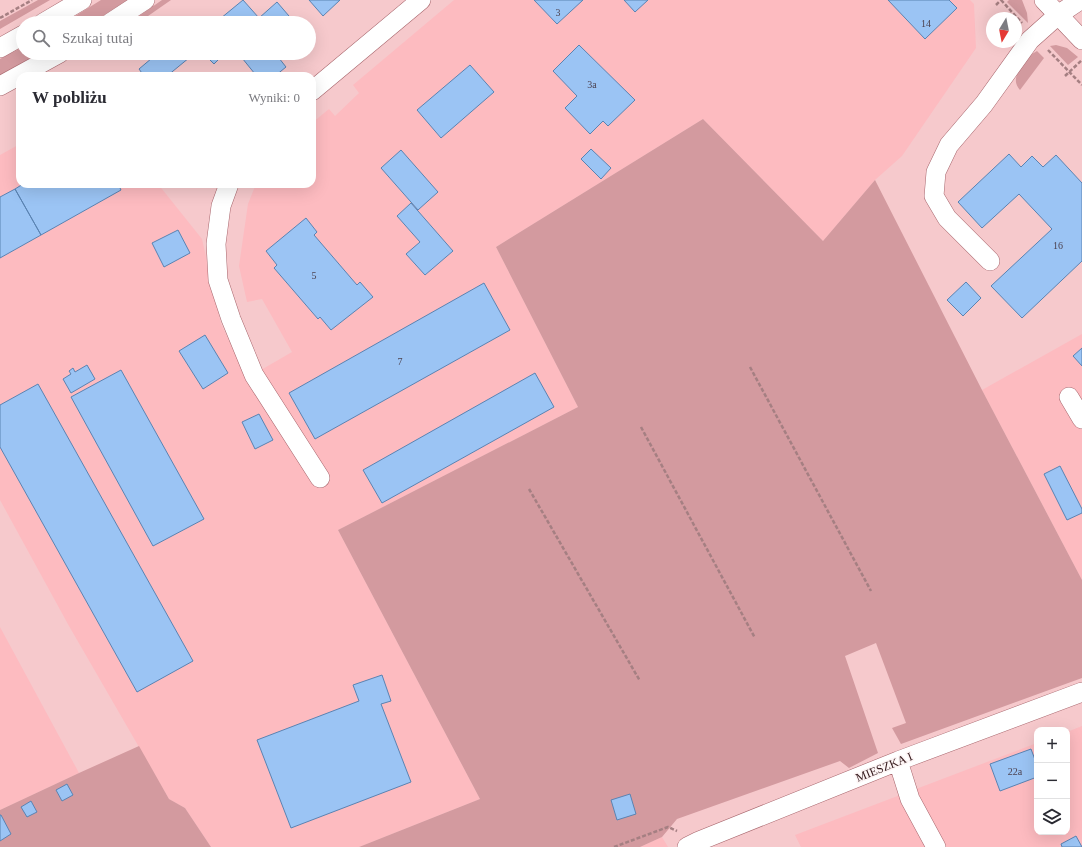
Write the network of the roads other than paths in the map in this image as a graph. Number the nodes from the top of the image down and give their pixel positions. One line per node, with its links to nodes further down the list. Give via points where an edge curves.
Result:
1 (82, 0): 7 (street)
2 (145, 0): 8 (street)
3 (421, 0): 16 (street)
4 (1044, 0): 6 (street)
5 (1080, 0): 6 (street)
6 (1058, 15): 10 (street); 18 (street, via 1030,40 984,104 949,145 936,172 934,196 943,213)
7 (56, 16)
8 (121, 16)
9 (16, 39): 11 (street)
10 (1082, 40)
11 (0, 48)
12 (47, 60): 13 (street)
13 (25, 72)
14 (16, 77): 15 (street)
15 (0, 86)
16 (316, 88)
17 (228, 188): 21 (street, via 221,206 216,244 218,280 254,375)
18 (990, 261)
19 (1069, 397): 20 (street)
20 (1082, 419)
21 (320, 478)
22 (1082, 692): 23 (street, MIESZKA I)
23 (898, 761): 24 (street, MIESZKA I); 25 (street, via 910,799)
24 (693, 844)
25 (936, 847)

